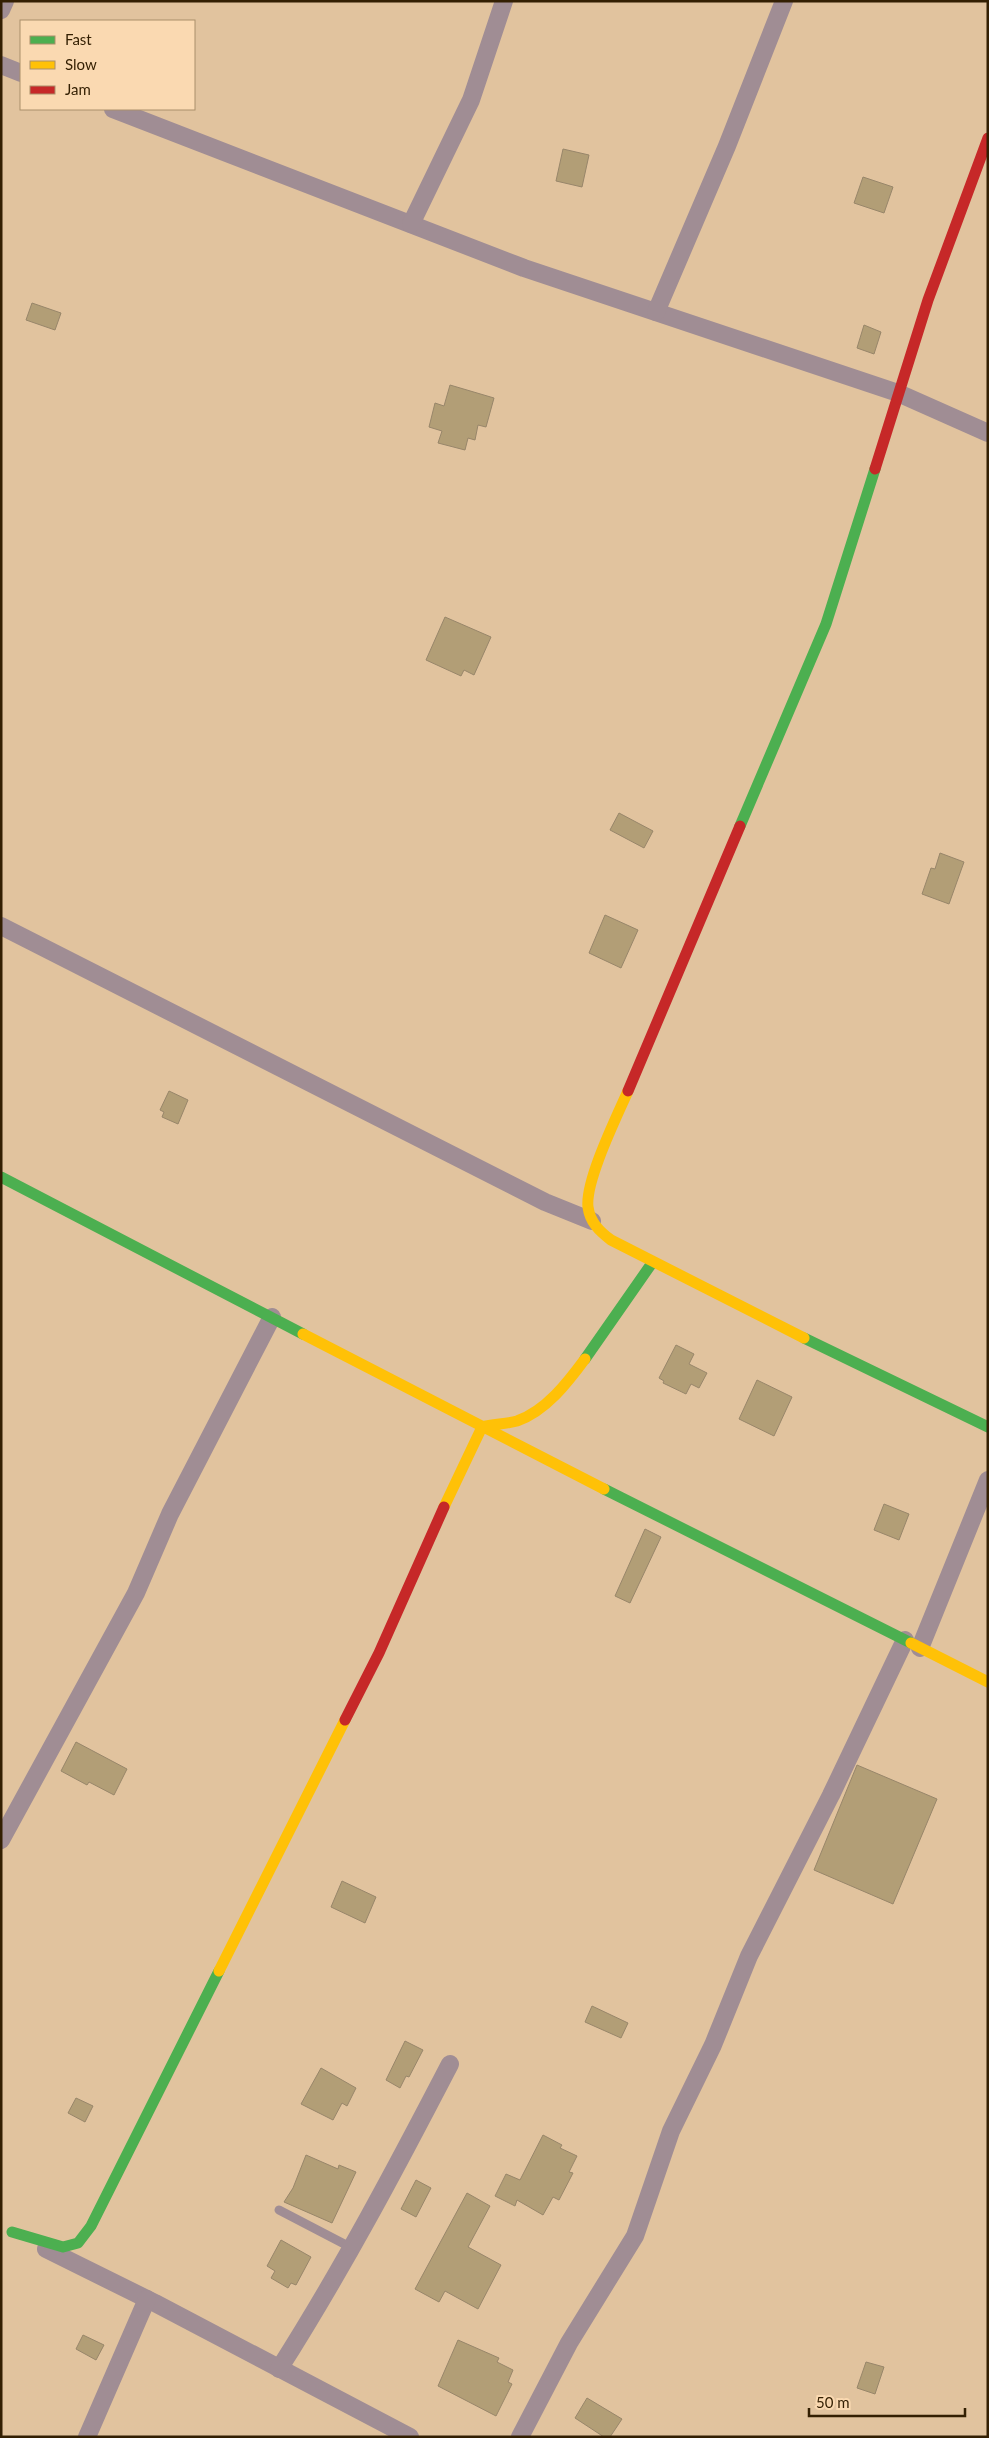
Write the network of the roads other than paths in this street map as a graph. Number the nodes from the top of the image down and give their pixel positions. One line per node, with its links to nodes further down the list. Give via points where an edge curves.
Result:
1 (5, 1): 4 (street)
2 (504, 1): 9 (street, via 471,100)
3 (784, 1): 10 (street)
4 (1, 10)
5 (1, 66): 6 (street)
6 (20, 73)
7 (117, 110): 9 (street)
8 (988, 138): 11 (street, via 928,300)
9 (411, 224): 10 (street, via 524,268)
10 (656, 312): 11 (street)
11 (898, 393): 12 (street); 15 (street, via 826,624 600,1156 588,1197)
12 (988, 432)
13 (1, 926): 15 (street, via 545,1202)
14 (1, 1177): 17 (street)
15 (592, 1222): 16 (street, via 611,1240)
16 (652, 1263): 18 (street, via 833,1353); 19 (street, via 634,1284 596,1346 561,1388 519,1420)
17 (272, 1318): 19 (street); 23 (street, via 170,1514 136,1593)
18 (986, 1420)
19 (482, 1426): 21 (street); 26 (street, via 379,1653 91,2226 78,2242 63,2247)
20 (988, 1480): 21 (street)
21 (912, 1644): 22 (street); 32 (street, via 749,1956 713,2045 671,2131 636,2236 569,2343)
22 (988, 1682)
23 (1, 1840)
24 (450, 2064): 27 (street)
25 (279, 2210): 27 (lane)
26 (6, 2230): 28 (street)
27 (352, 2248): 29 (street)
28 (147, 2299): 29 (street); 30 (street)
29 (279, 2369): 31 (street)
30 (87, 2437)
31 (410, 2437)
32 (520, 2437)

